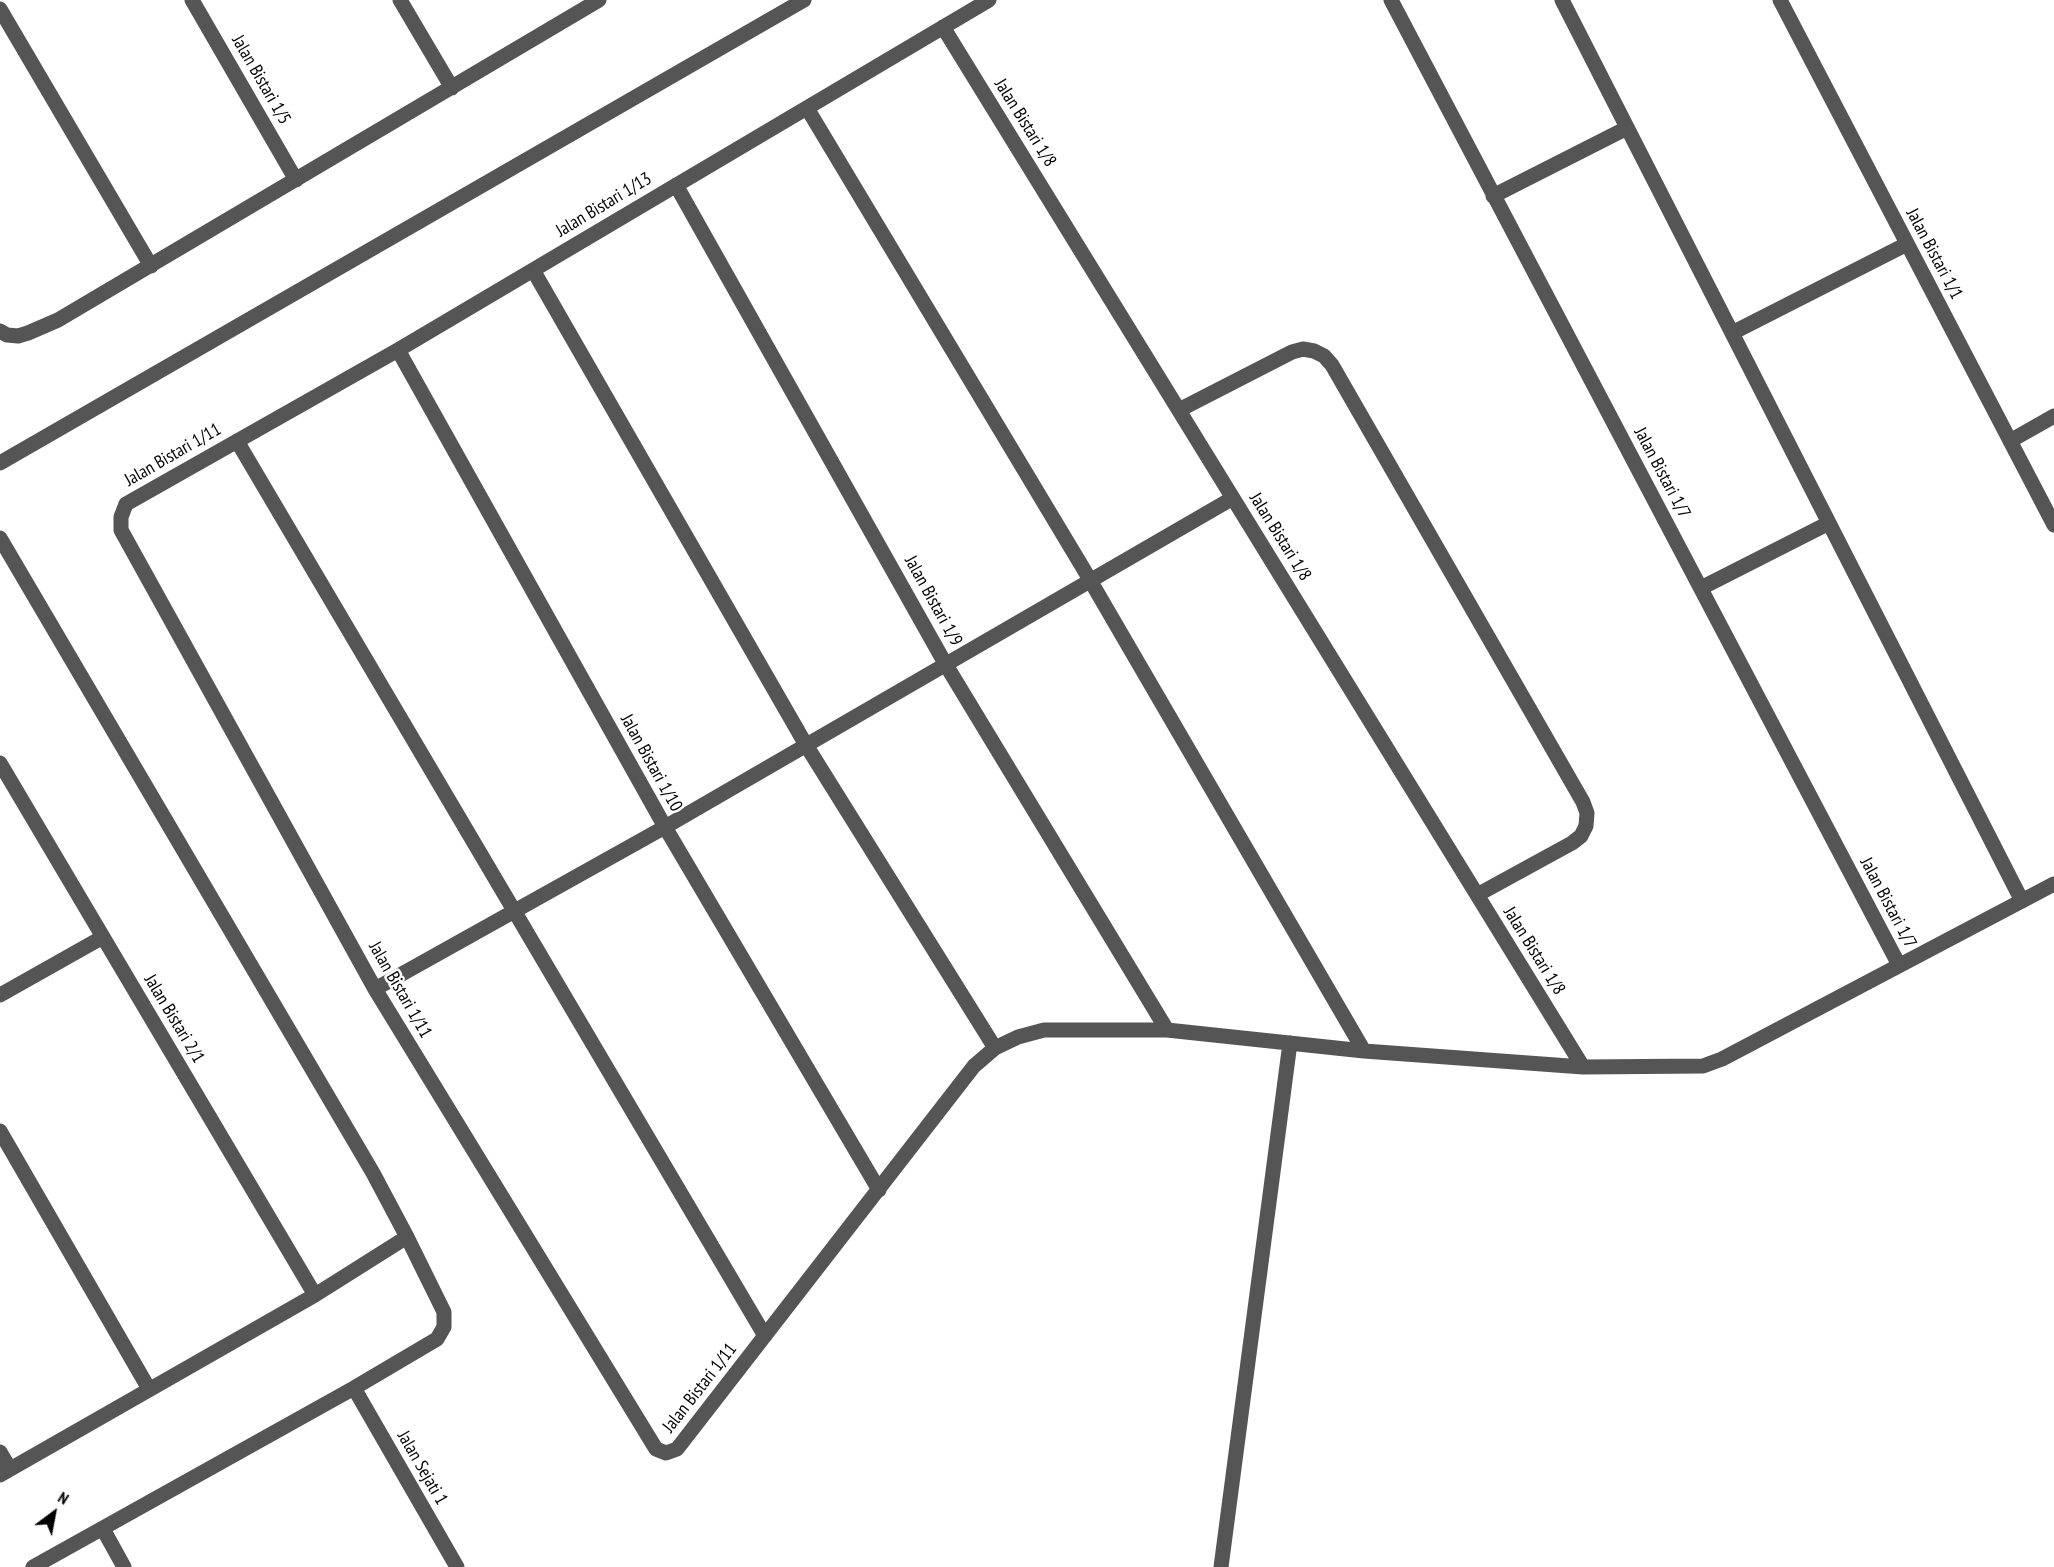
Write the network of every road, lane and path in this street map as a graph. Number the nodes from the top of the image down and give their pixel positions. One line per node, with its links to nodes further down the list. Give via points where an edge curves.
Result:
1 (192, 0): 14 (street, Jalan Bistari 1/5)
2 (400, 0): 11 (street)
3 (599, 0): 11 (street)
4 (804, 0): 27 (street)
5 (989, 0): 10 (street, Jalan Bistari 1/13)
6 (1390, 0): 16 (street, Jalan Bistari 1/7)
7 (1562, 0): 13 (street)
8 (1780, 0): 17 (street, Jalan Bistari 1/1)
9 (0, 9): 18 (street)
10 (943, 27): 12 (street, Jalan Bistari 1/13); 23 (street, Jalan Bistari 1/8)
11 (452, 88): 14 (street)
12 (807, 108): 15 (street, Jalan Bistari 1/13); 32 (street)
13 (1627, 128): 16 (street); 21 (street)
14 (296, 180): 18 (street)
15 (676, 185): 19 (street, Jalan Bistari 1/13); 34 (street, Jalan Bistari 1/9)
16 (1493, 196): 33 (street, Jalan Bistari 1/7)
17 (1907, 244): 21 (street); 26 (street, Jalan Bistari 1/1)
18 (151, 266): 20 (street, via 28,333 18,336)
19 (533, 270): 22 (street, Jalan Bistari 1/13); 35 (street)
20 (0, 331)
21 (1731, 333): 29 (street)
22 (398, 350): 25 (street, Jalan Bistari 1/13); 37 (street, Jalan Bistari 1/10)
23 (1179, 410): 28 (street, Jalan Bistari 1/8); 39 (street, via 1292,352 1314,351 1332,365 1587,813 1586,826 1572,843)
24 (2054, 416): 26 (street)
25 (237, 441): 41 (street); 44 (street, Jalan Bistari 1/11, via 126,504 121,530)
26 (2010, 441): 30 (street, Jalan Bistari 1/1)
27 (0, 464)
28 (1233, 498): 32 (street); 39 (street, Jalan Bistari 1/8)
29 (1829, 523): 33 (street); 40 (street)
30 (2054, 525)
31 (0, 538): 53 (street)
32 (1090, 581): 34 (street); 49 (street)
33 (1701, 588): 43 (street, Jalan Bistari 1/7)
34 (946, 664): 35 (street); 46 (street, Jalan Bistari 1/9)
35 (806, 746): 37 (street); 48 (street)
36 (0, 763): 42 (street, Jalan Bistari 2/1)
37 (665, 827): 41 (street); 52 (street, Jalan Bistari 1/10)
38 (2054, 884): 40 (street)
39 (1477, 895): 50 (street, Jalan Bistari 1/8)
40 (2022, 901): 43 (street)
41 (514, 911): 44 (street); 55 (street)
42 (103, 937): 45 (street); 54 (street, Jalan Bistari 2/1)
43 (1899, 965): 50 (street, via 1703,1066)
44 (375, 989): 55 (street, Jalan Bistari 1/11, via 656,1449 666,1453 677,1449)
45 (0, 995)
46 (1167, 1030): 47 (street); 48 (street, via 1044,1030)
47 (1290, 1043): 49 (street); 64 (street)
48 (995, 1048): 52 (street, via 974,1066)
49 (1364, 1052): 50 (street)
50 (1583, 1067)
51 (0, 1131): 57 (street)
52 (879, 1190): 55 (street)
53 (407, 1237): 54 (street); 56 (street, via 444,1312 444,1327 437,1339)
54 (315, 1294): 57 (street)
55 (765, 1336)
56 (354, 1388): 60 (street); 63 (street, Jalan Sejati 1)
57 (149, 1389): 59 (street)
58 (0, 1452): 59 (street)
59 (5, 1472)
60 (103, 1529): 61 (street); 62 (street)
61 (33, 1567)
62 (124, 1567)
63 (457, 1567)
64 (1221, 1567)

